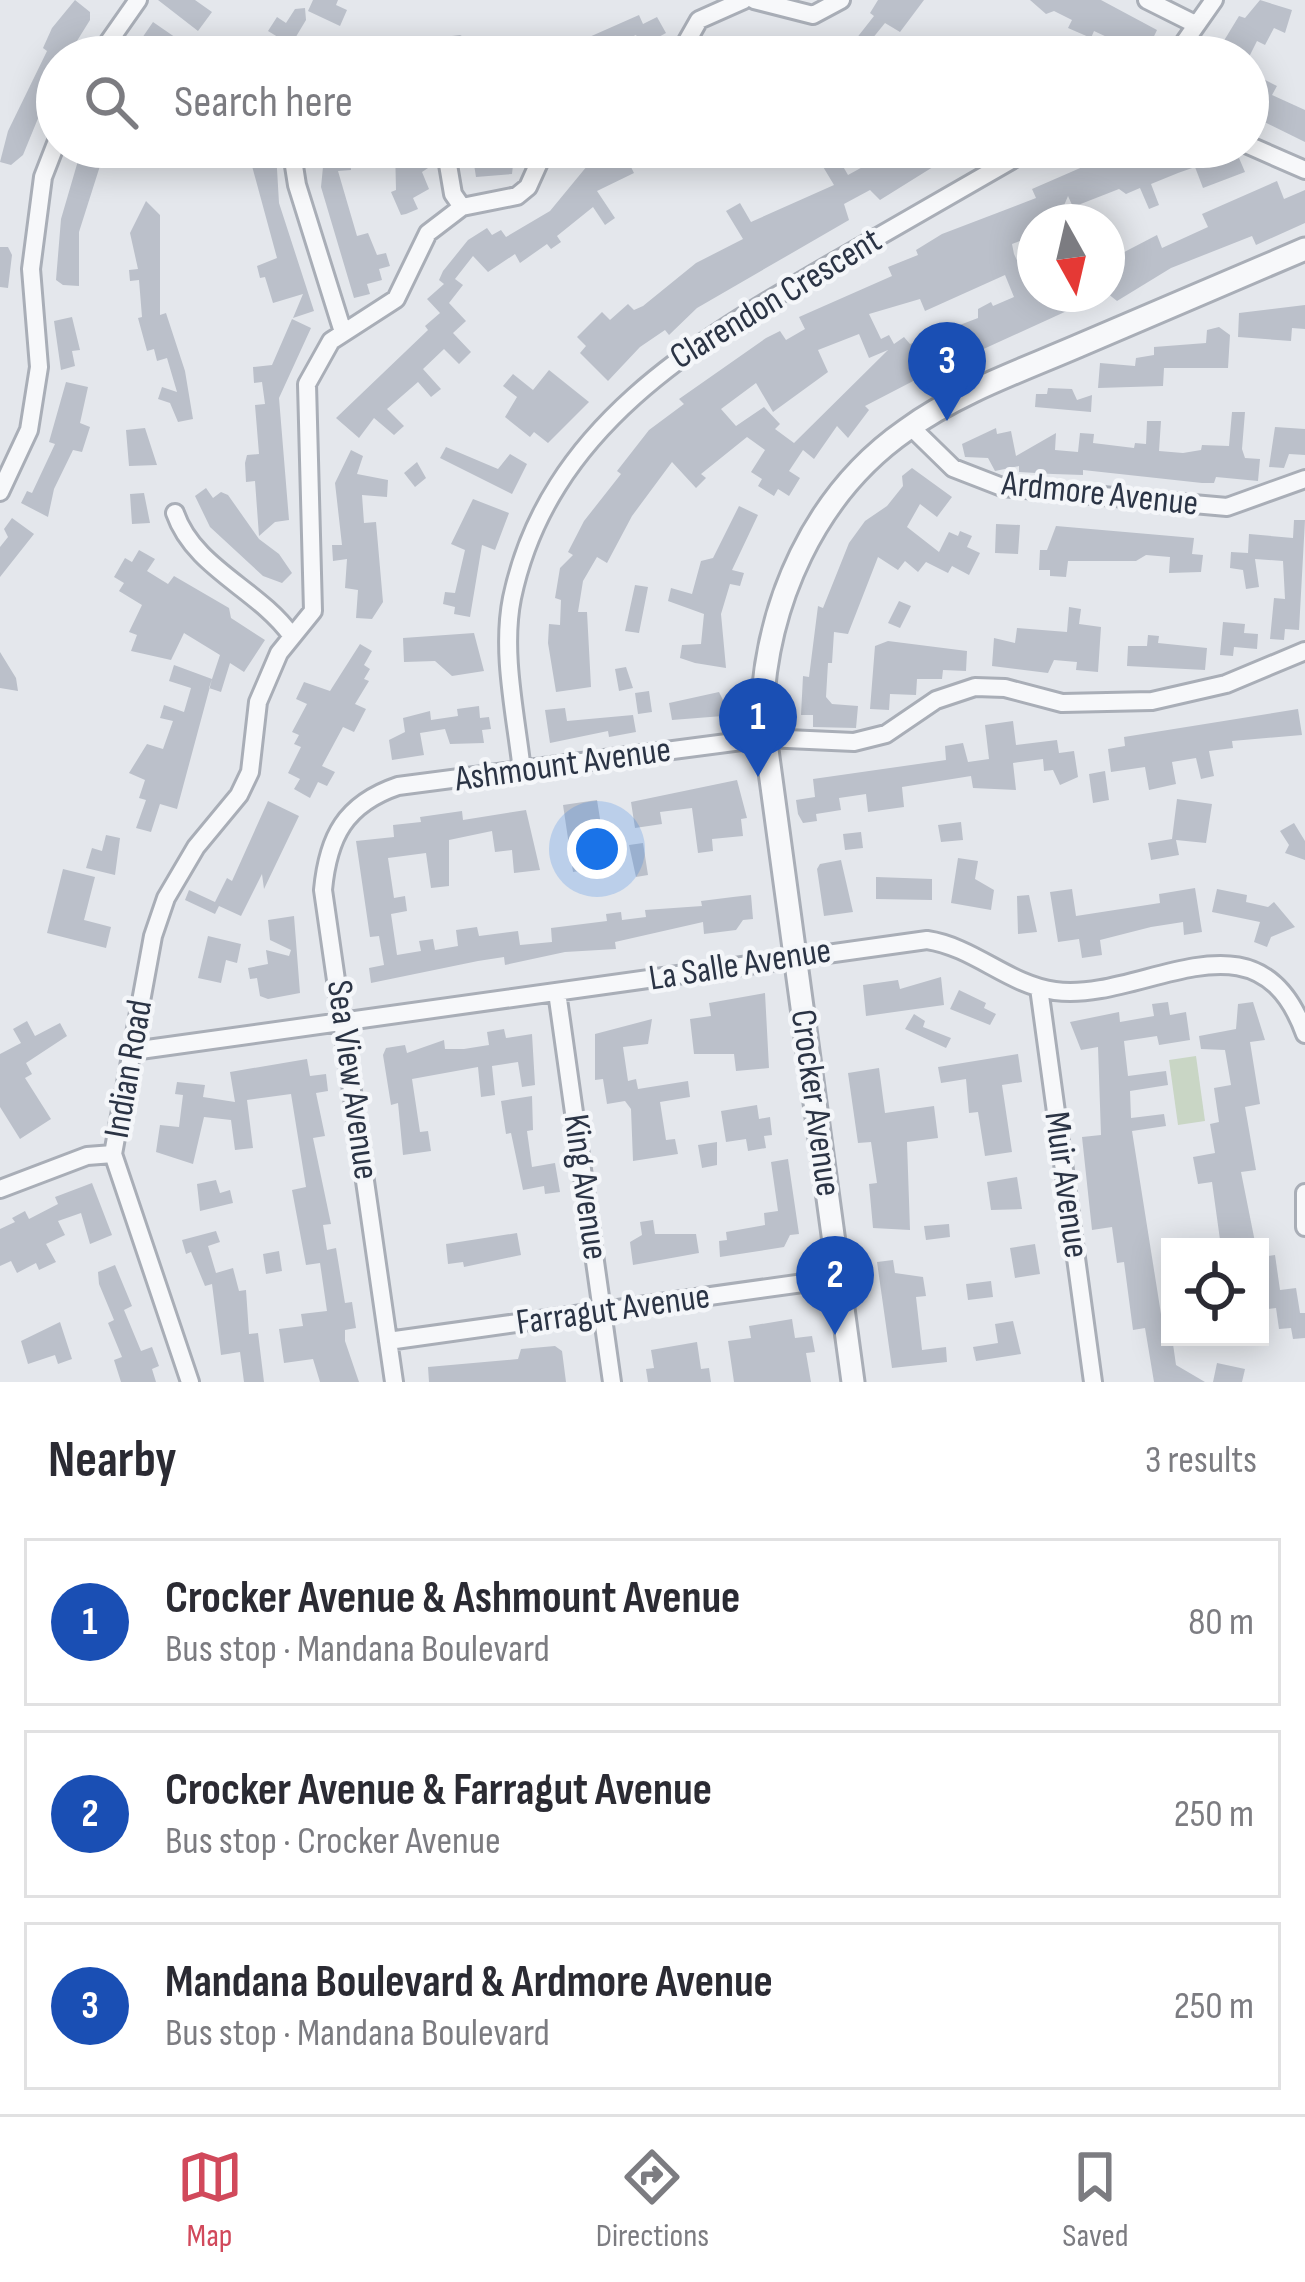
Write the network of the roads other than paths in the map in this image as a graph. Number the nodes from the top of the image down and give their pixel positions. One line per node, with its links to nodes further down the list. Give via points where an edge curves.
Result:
1 (138, 0): 8 (street)
2 (744, 0): 9 (street, via 699,20)
3 (754, 0): 4 (street, via 813,15)
4 (841, 0)
5 (1147, 0): 7 (street)
6 (1214, 0): 7 (street)
7 (1195, 24): 10 (street)
8 (113, 36)
9 (690, 36)
10 (1187, 36)
11 (1269, 154): 17 (street)
12 (46, 168): 23 (street, via 31,269 39,367 29,430)
13 (294, 168): 20 (street)
14 (449, 168): 18 (street)
15 (536, 168): 18 (street, via 517,196)
16 (998, 168): 28 (street, Clarendon Crescent, via 657,372 572,465 529,537 512,602)
17 (1305, 170)
18 (462, 207): 20 (street, via 428,233 396,299)
19 (1305, 249): 21 (street, Crocker Avenue, via 966,394)
20 (344, 332): 25 (street, via 320,353 307,384 315,592 313,611)
21 (910, 426): 22 (street, Ardmore Avenue, via 952,468 1002,487 1227,507); 27 (street, Crocker Avenue, via 847,487 792,571 766,658)
22 (1305, 479)
23 (0, 491)
24 (175, 513): 25 (street, via 196,550)
25 (291, 634): 35 (street, Indian Road, via 258,702 250,772 166,898)
26 (1305, 651): 27 (street, Ashmount Avenue, via 1226,684 1152,701 1062,703 975,687 936,700 873,739)
27 (764, 738): 28 (street, Ashmount Avenue); 30 (street, Crocker Avenue)
28 (522, 771): 29 (street, Ashmount Avenue)
29 (373, 795): 33 (street, Sea View Avenue, via 335,832 326,862 323,890)
30 (796, 957): 31 (street, La Salle Avenue, via 927,940 979,955); 32 (street, La Salle Avenue); 40 (street, Crocker Avenue)
31 (1039, 988): 34 (street, La Salle Avenue, via 1079,991 1214,964 1246,968 1296,1009); 47 (street, Muir Avenue)
32 (557, 992): 33 (street, La Salle Avenue); 41 (street, King Avenue)
33 (344, 1022): 35 (street, La Salle Avenue); 42 (street, Sea View Avenue)
34 (1305, 1034)
35 (133, 1051): 36 (street, Indian Road)
36 (113, 1154): 37 (street); 43 (street, Indian Road)
37 (0, 1189)
38 (1305, 1193): 39 (street)
39 (1305, 1227)
40 (839, 1278): 41 (street, Farragut Avenue); 46 (street, Crocker Avenue)
41 (602, 1312): 42 (street, Farragut Avenue); 45 (street, King Avenue)
42 (388, 1341): 44 (street, Sea View Avenue)
43 (190, 1382)
44 (394, 1382)
45 (612, 1382)
46 (853, 1382)
47 (1093, 1382)

